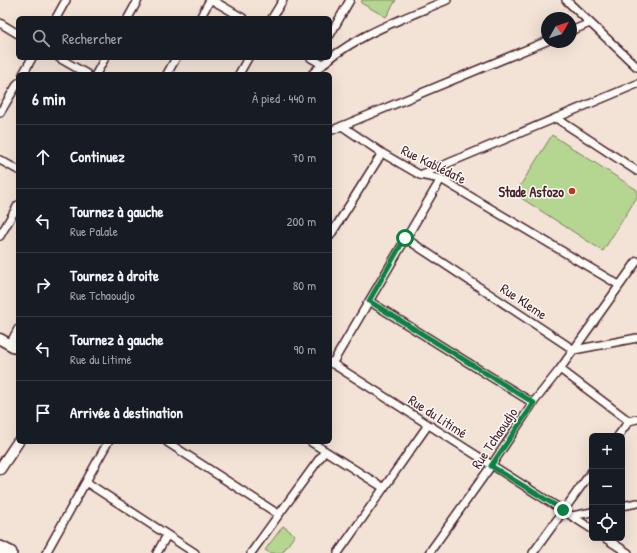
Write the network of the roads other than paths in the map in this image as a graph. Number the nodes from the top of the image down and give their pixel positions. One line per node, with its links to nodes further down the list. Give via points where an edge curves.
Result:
1 (66, 0): 8 (street)
2 (138, 0): 9 (street)
3 (211, 0): 10 (street); 11 (street)
4 (283, 0): 12 (street)
5 (350, 0): 16 (street)
6 (447, 0): 19 (street, via 376,30 347,46)
7 (566, 0): 14 (street)
8 (57, 16)
9 (129, 16)
10 (201, 16)
11 (239, 16)
12 (273, 16)
13 (0, 23): 17 (street)
14 (590, 23): 15 (street); 28 (street)
15 (577, 28)
16 (332, 32)
17 (16, 33)
18 (541, 43): 39 (street)
19 (332, 58)
20 (31, 60): 29 (street)
21 (62, 60): 30 (street)
22 (104, 60): 31 (street)
23 (175, 60): 32 (street)
24 (247, 60): 33 (street)
25 (316, 60): 27 (street)
26 (329, 60): 27 (street)
27 (323, 65): 34 (street)
28 (637, 67)
29 (24, 72)
30 (84, 72)
31 (97, 72)
32 (168, 72)
33 (240, 72)
34 (314, 72)
35 (637, 84): 38 (street)
36 (16, 86): 37 (street)
37 (0, 113)
38 (556, 118): 44 (street); 45 (street)
39 (342, 126): 40 (street); 41 (street, Rue Kablédafe)
40 (332, 131)
41 (382, 153): 45 (street, Rue Kablédafe); 48 (street)
42 (0, 160): 43 (street)
43 (16, 169)
44 (637, 171)
45 (420, 175): 46 (street, Rue Kablédafe)
46 (441, 179): 50 (street); 53 (street, Rue Kablédafe)
47 (16, 208): 49 (street)
48 (332, 233)
49 (0, 236)
50 (405, 238): 54 (street); 58 (street, Rue Kleme)
51 (637, 261): 52 (street, Rue Tchaoudjo)
52 (634, 268): 53 (street, Rue Tchaoudjo)
53 (619, 286): 58 (street, Rue Tchaoudjo)
54 (369, 301): 59 (street); 62 (street)
55 (637, 338): 58 (street)
56 (0, 339): 57 (street)
57 (14, 347)
58 (574, 350): 61 (street, Rue Tchaoudjo)
59 (332, 361)
60 (332, 364): 65 (street, Rue du Litimé)
61 (560, 369): 62 (street, Rue Tchaoudjo); 64 (street)
62 (534, 403): 72 (street, Rue Tchaoudjo)
63 (637, 420): 64 (street)
64 (629, 421): 66 (street)
65 (428, 425): 72 (street, Rue du Litimé); 76 (street)
66 (620, 433)
67 (17, 444): 73 (street)
68 (107, 444): 75 (street)
69 (170, 444): 81 (street)
70 (314, 444): 71 (street)
71 (325, 451): 76 (street); 81 (street)
72 (491, 466): 79 (street, Rue du Litimé); 94 (street, Rue Tchaoudjo)
73 (0, 469)
74 (589, 475): 79 (street)
75 (86, 482): 84 (street); 89 (street)
76 (384, 488): 93 (street)
77 (637, 502): 78 (street)
78 (625, 505)
79 (563, 510): 82 (street, Rue du Litimé); 95 (street)
80 (589, 513): 82 (street)
81 (278, 514): 92 (street)
82 (572, 516): 83 (street, Rue du Litimé)
83 (589, 527)
84 (167, 535): 90 (street); 91 (street)
85 (609, 541): 87 (street)
86 (0, 548): 88 (highway)
87 (625, 552)
88 (10, 553)
89 (46, 553)
90 (157, 553)
91 (195, 553)
92 (251, 553)
93 (338, 553)
94 (429, 553)
95 (532, 553)

